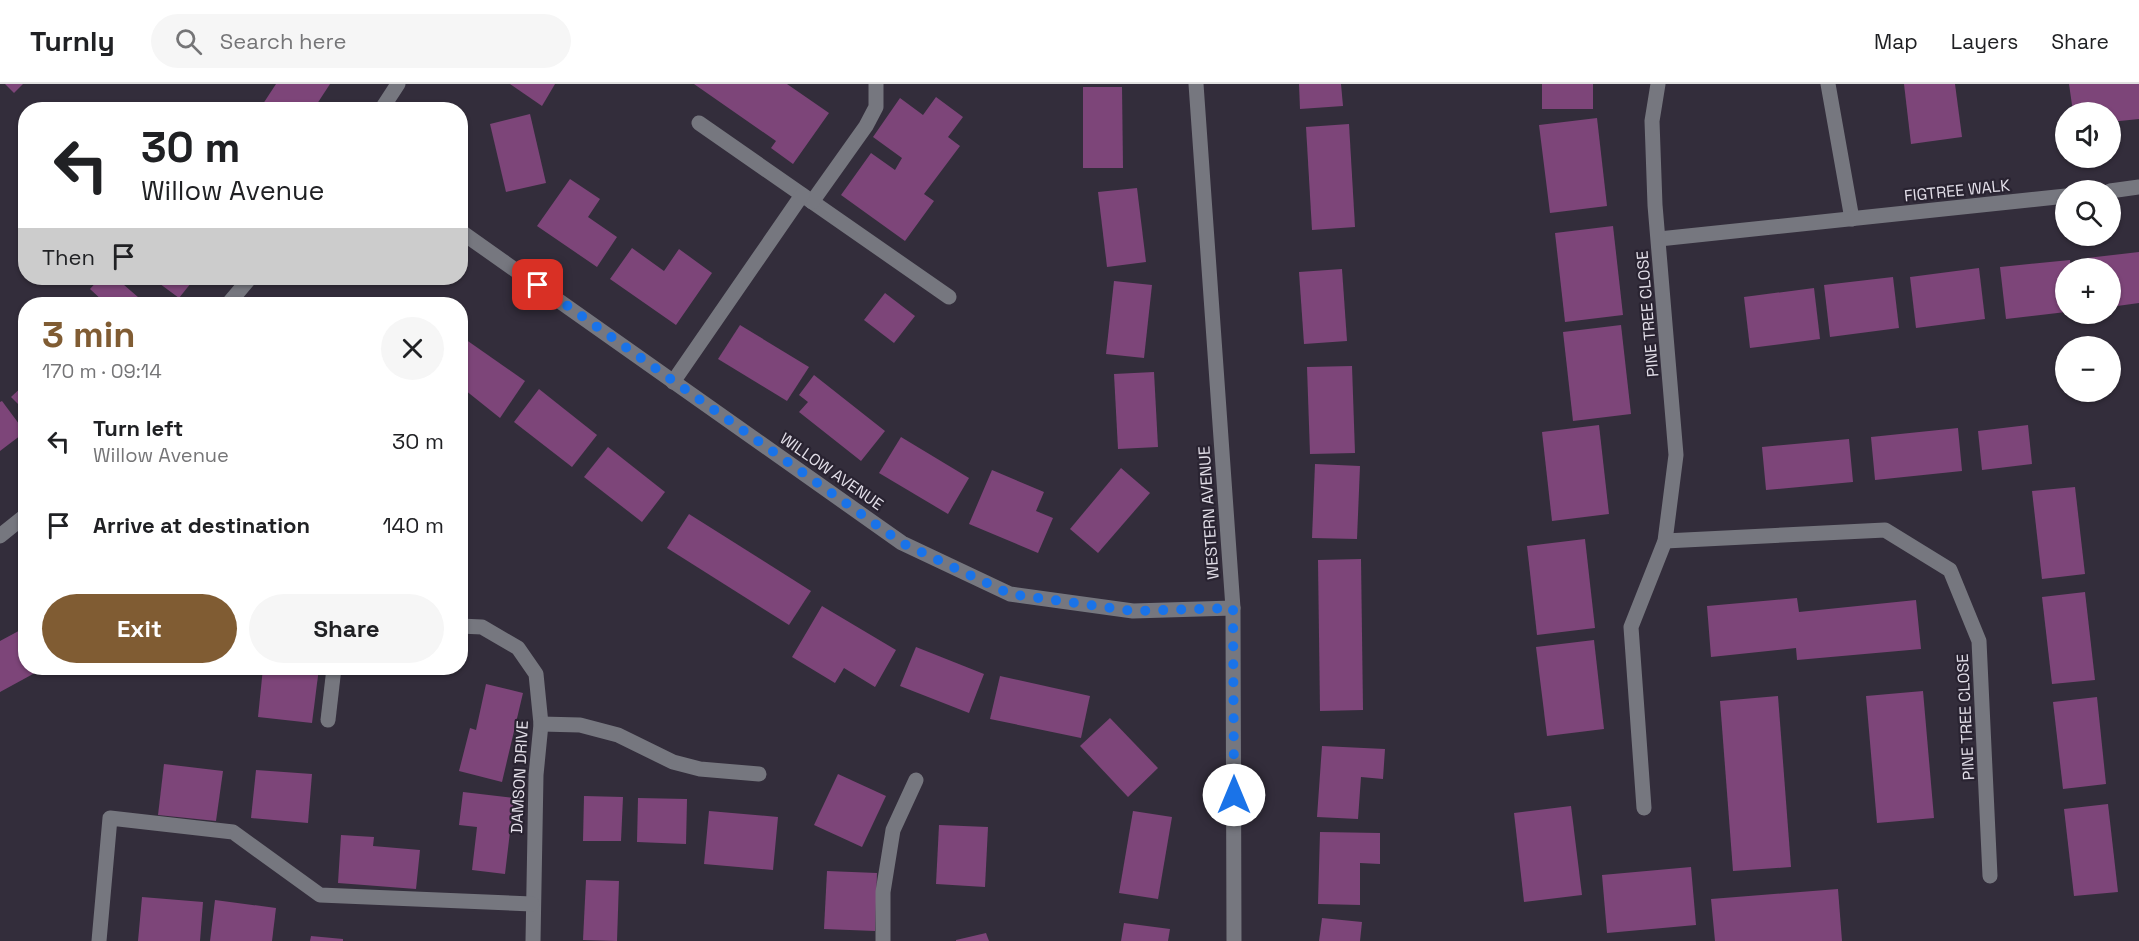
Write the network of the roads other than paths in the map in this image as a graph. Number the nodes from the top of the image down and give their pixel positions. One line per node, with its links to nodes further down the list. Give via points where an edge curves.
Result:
1 (398, 84): 6 (street)
2 (876, 84): 11 (street, via 876,107 866,126)
3 (1196, 84): 22 (street, WESTERN AVENUE)
4 (1658, 84): 14 (street, PINE TREE CLOSE, via 1652,121)
5 (1828, 84): 12 (street)
6 (386, 102)
7 (699, 123): 11 (street)
8 (2139, 188): 9 (street)
9 (2121, 190)
10 (2055, 197): 12 (street, FIGTREE WALK)
11 (807, 199): 17 (street); 18 (street)
12 (1852, 219): 14 (street, FIGTREE WALK)
13 (468, 237): 18 (street, WILLOW AVENUE)
14 (1659, 239): 21 (street, PINE TREE CLOSE, via 1676,455)
15 (244, 285): 16 (street)
16 (234, 297)
17 (949, 297)
18 (673, 382): 22 (street, WILLOW AVENUE, via 902,543 1010,594 1133,611)
19 (18, 521): 20 (street)
20 (0, 536)
21 (1665, 541): 29 (street, PINE TREE CLOSE, via 1631,627); 30 (street, PINE TREE CLOSE, via 1885,530 1950,570 1979,641)
22 (1233, 608): 35 (street, WESTERN AVENUE)
23 (468, 626): 26 (street, DAMSON DRIVE, via 482,627 518,648 536,674)
24 (333, 675): 25 (street)
25 (328, 720)
26 (541, 723): 27 (street, via 580,725 618,735 673,762 700,769); 31 (street, DAMSON DRIVE)
27 (759, 774)
28 (916, 780): 34 (street, via 893,830 883,892)
29 (1644, 808)
30 (1990, 876)
31 (532, 904): 32 (street, via 320,895 233,832 110,818); 33 (street, DAMSON DRIVE)
32 (99, 941)
33 (533, 941)
34 (883, 941)
35 (1234, 941)

